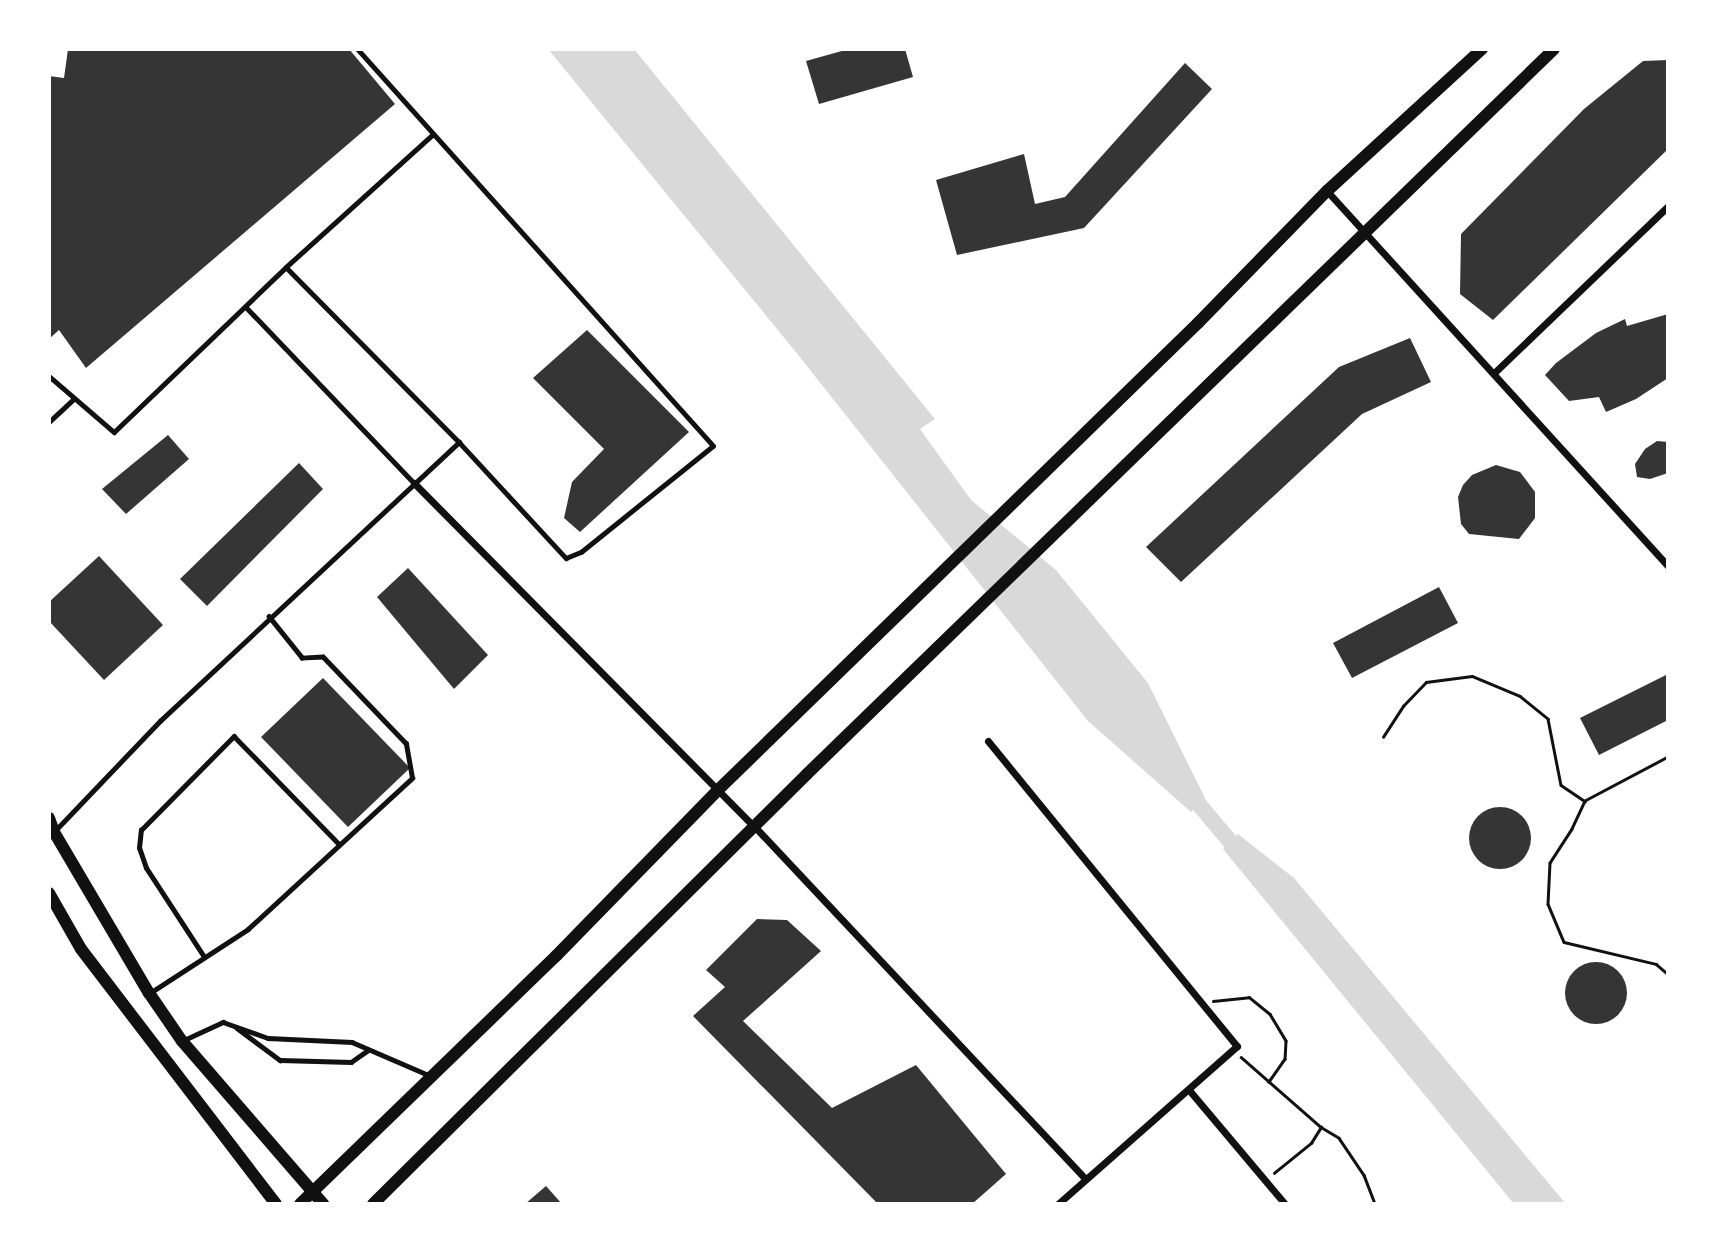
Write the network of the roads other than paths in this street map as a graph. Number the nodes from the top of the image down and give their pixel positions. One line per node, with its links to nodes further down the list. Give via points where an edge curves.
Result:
1 (357, 49): 4 (lane)
2 (1482, 49): 5 (main road)
3 (1554, 49): 7 (main road)
4 (433, 134): 8 (lane); 14 (lane, via 713,446 581,552 566,558)
5 (1327, 191): 7 (street); 19 (main road, via 1198,323)
6 (1668, 206): 10 (street)
7 (1366, 232): 10 (street); 21 (main road)
8 (286, 267): 9 (lane); 14 (lane)
9 (246, 307): 12 (lane, via 114,432); 15 (lane)
10 (1495, 372): 16 (street)
11 (49, 376): 12 (lane)
12 (74, 399): 13 (lane)
13 (49, 422)
14 (459, 442): 15 (lane)
15 (414, 483): 17 (lane); 19 (street)
16 (1668, 566)
17 (269, 617): 22 (lane, via 160,721); 23 (lane, via 302,658 323,657 406,744 412,778)
18 (988, 741): 31 (street, via 1237,1046)
19 (718, 790): 21 (street); 30 (main road)
20 (49, 818): 22 (main road)
21 (755, 827): 32 (street); 37 (main road)
22 (52, 834): 26 (main road)
23 (340, 844): 25 (lane, via 248,929); 25 (lane, via 234,736 141,830 139,848 146,868)
24 (49, 894): 34 (main road, via 81,948)
25 (204, 957): 26 (lane)
26 (149, 993): 28 (main road)
27 (232, 1024): 28 (lane, via 223,1022); 29 (lane, via 268,1038 352,1042); 29 (lane, via 280,1060 351,1062)
28 (182, 1041): 33 (main road)
29 (369, 1050): 30 (lane)
30 (432, 1077): 33 (main road)
31 (1189, 1090): 32 (street); 39 (street)
32 (1085, 1179): 38 (street)
33 (313, 1192): 35 (main road); 36 (main road)
34 (276, 1204)
35 (300, 1204)
36 (323, 1204)
37 (373, 1204)
38 (1058, 1204)
39 (1285, 1204)

